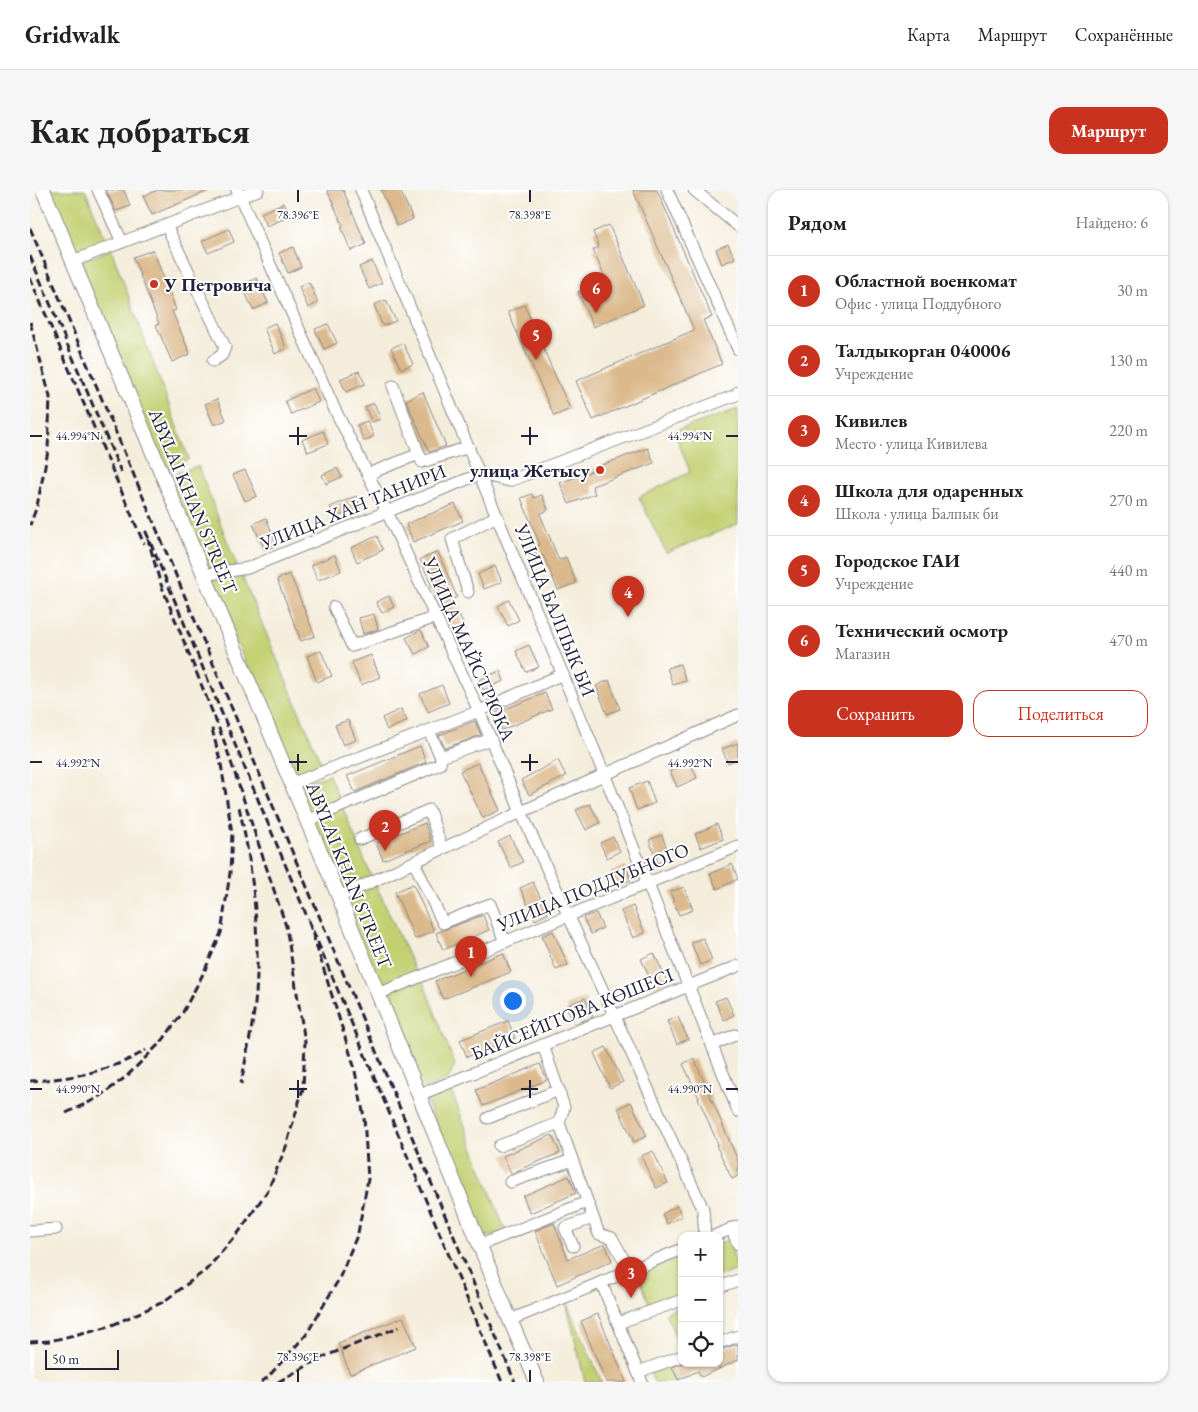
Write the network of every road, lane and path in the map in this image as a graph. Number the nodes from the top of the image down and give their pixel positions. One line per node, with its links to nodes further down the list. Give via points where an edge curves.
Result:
1 (43, 190): 11 (main road, ABYLAI KHAN STREET)
2 (98, 190): 10 (street)
3 (258, 190): 7 (street)
4 (362, 190): 16 (street, УЛИЦА БАЛПЫК БИ)
5 (667, 190): 12 (street)
6 (694, 190): 9 (street)
7 (239, 193): 8 (street); 18 (street, УЛИЦА МАЙСТРЮКА, via 335,410)
8 (166, 225): 10 (street); 13 (street, via 225,346 222,354)
9 (738, 226)
10 (122, 242): 11 (street)
11 (73, 261): 22 (main road, ABYLAI KHAN STREET)
12 (738, 349)
13 (213, 361)
14 (393, 386): 17 (street)
15 (738, 392): 19 (street, via 509,481)
16 (469, 447): 17 (street, via 422,462); 19 (street, УЛИЦА БАЛПЫК БИ)
17 (419, 454): 18 (street)
18 (368, 474): 20 (street, УЛИЦА МАЙСТРЮКА)
19 (480, 474): 20 (street, УЛИЦА ХАН ТАНИРИ); 21 (street, УЛИЦА БАЛПЫК БИ)
20 (387, 512): 22 (street, УЛИЦА ХАН ТАНИРИ, via 248,568); 25 (street, УЛИЦА МАЙСТРЮКА)
21 (497, 516): 23 (street, via 452,539); 26 (street, УЛИЦА БАЛПЫК БИ)
22 (203, 575): 33 (main road, ABYLAI KHAN STREET)
23 (468, 592)
24 (334, 607): 25 (street, via 352,646)
25 (436, 617): 27 (street, УЛИЦА МАЙСТРЮКА)
26 (563, 674): 27 (street); 32 (street, УЛИЦА БАЛПЫК БИ)
27 (480, 711): 29 (street); 30 (street, УЛИЦА МАЙСТРЮКА)
28 (738, 715): 32 (street)
29 (429, 730): 31 (street); 33 (street)
30 (491, 738): 31 (street); 34 (street, УЛИЦА МАЙСТРЮКА)
31 (441, 757): 35 (street, via 440,764)
32 (605, 776): 34 (street); 40 (street, УЛИЦА БАЛПЫК БИ)
33 (291, 784): 35 (main road, ABYLAI KHAN STREET)
34 (521, 812): 38 (street); 42 (street, УЛИЦА МАЙСТРЮКА)
35 (307, 821): 41 (main road, ABYLAI KHAN STREET)
36 (360, 839): 38 (street, via 429,810)
37 (738, 846): 40 (street, УЛИЦА ПОДДУБНОГО)
38 (442, 849): 39 (street)
39 (414, 862): 41 (street); 43 (street, via 443,923 490,904)
40 (648, 883): 42 (street, УЛИЦА ПОДДУБНОГО); 45 (street, УЛИЦА БАЛПЫК БИ)
41 (339, 897): 46 (main road, ABYLAI KHAN STREET)
42 (568, 915): 43 (street, УЛИЦА ПОДДУБНОГО); 47 (street, УЛИЦА МАЙСТРЮКА)
43 (505, 942): 46 (street, УЛИЦА ПОДДУБНОГО)
44 (738, 966): 45 (street, БАЙСЕЙІТОВА КӨШЕСІ)
45 (689, 986): 47 (street, БАЙСЕЙІТОВА КӨШЕСІ); 50 (street, УЛИЦА БАЛПЫК БИ)
46 (378, 994): 52 (main road, ABYLAI KHAN STREET)
47 (614, 1016): 49 (street, БАЙСЕЙІТОВА КӨШЕСІ); 64 (street, УЛИЦА МАЙСТРЮКА, via 703,1209)
48 (735, 1035): 50 (street)
49 (542, 1045): 51 (street); 52 (street, БАЙСЕЙІТОВА КӨШЕСІ)
50 (712, 1045): 53 (street, УЛИЦА БАЛПЫК БИ)
51 (559, 1090): 54 (street); 55 (street, via 564,1106)
52 (419, 1095): 67 (main road, ABYLAI KHAN STREET)
53 (738, 1111)
54 (488, 1118)
55 (559, 1123): 56 (street); 57 (street)
56 (499, 1146)
57 (572, 1160): 58 (street); 59 (street)
58 (510, 1182)
59 (587, 1202): 60 (street); 67 (street)
60 (593, 1218): 68 (street, via 565,1228); 70 (street, via 599,1234 612,1238)
61 (735, 1227): 65 (street); 66 (street)
62 (56, 1229): 63 (street)
63 (30, 1231)
64 (705, 1232)
65 (723, 1232)
66 (738, 1244)
67 (480, 1245): 75 (main road, ABYLAI KHAN STREET)
68 (573, 1246)
69 (678, 1251): 70 (street)
70 (630, 1271): 72 (street)
71 (738, 1280): 73 (street)
72 (601, 1282): 75 (street); 76 (street)
73 (723, 1286)
74 (678, 1301): 76 (street)
75 (510, 1320): 81 (main road, ABYLAI KHAN STREET)
76 (618, 1323): 80 (street)
77 (738, 1336): 78 (street)
78 (723, 1342)
79 (678, 1358): 80 (street)
80 (640, 1377)
81 (537, 1382)

